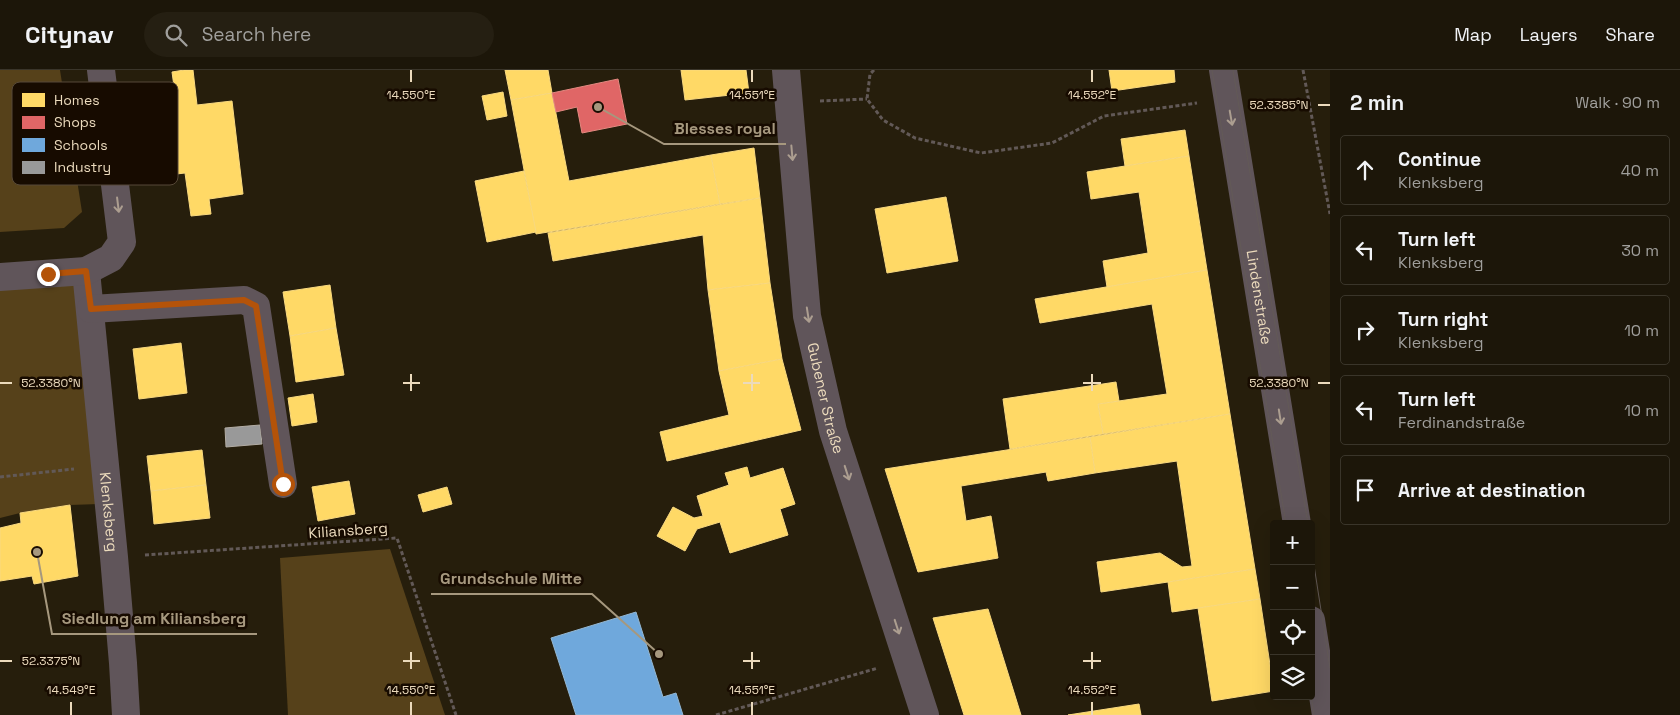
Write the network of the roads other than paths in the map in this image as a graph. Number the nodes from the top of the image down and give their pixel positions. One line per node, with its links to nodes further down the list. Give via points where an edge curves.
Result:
1 (786, 70): 11 (street, Gubener Straße, one-way to 11, via 808,316 833,430)
2 (1223, 70): 8 (street, Lindenstraße, one-way to 8)
3 (115, 185): 4 (street, one-way to 4, via 122,242 111,258)
4 (86, 271): 5 (street); 6 (street, Klenksberg)
5 (0, 277)
6 (91, 309): 7 (street, via 244,300 256,306); 10 (street, Klenksberg)
7 (283, 484)
8 (1296, 520)
9 (1315, 645): 12 (street)
10 (126, 715)
11 (925, 715)
12 (1326, 715)

